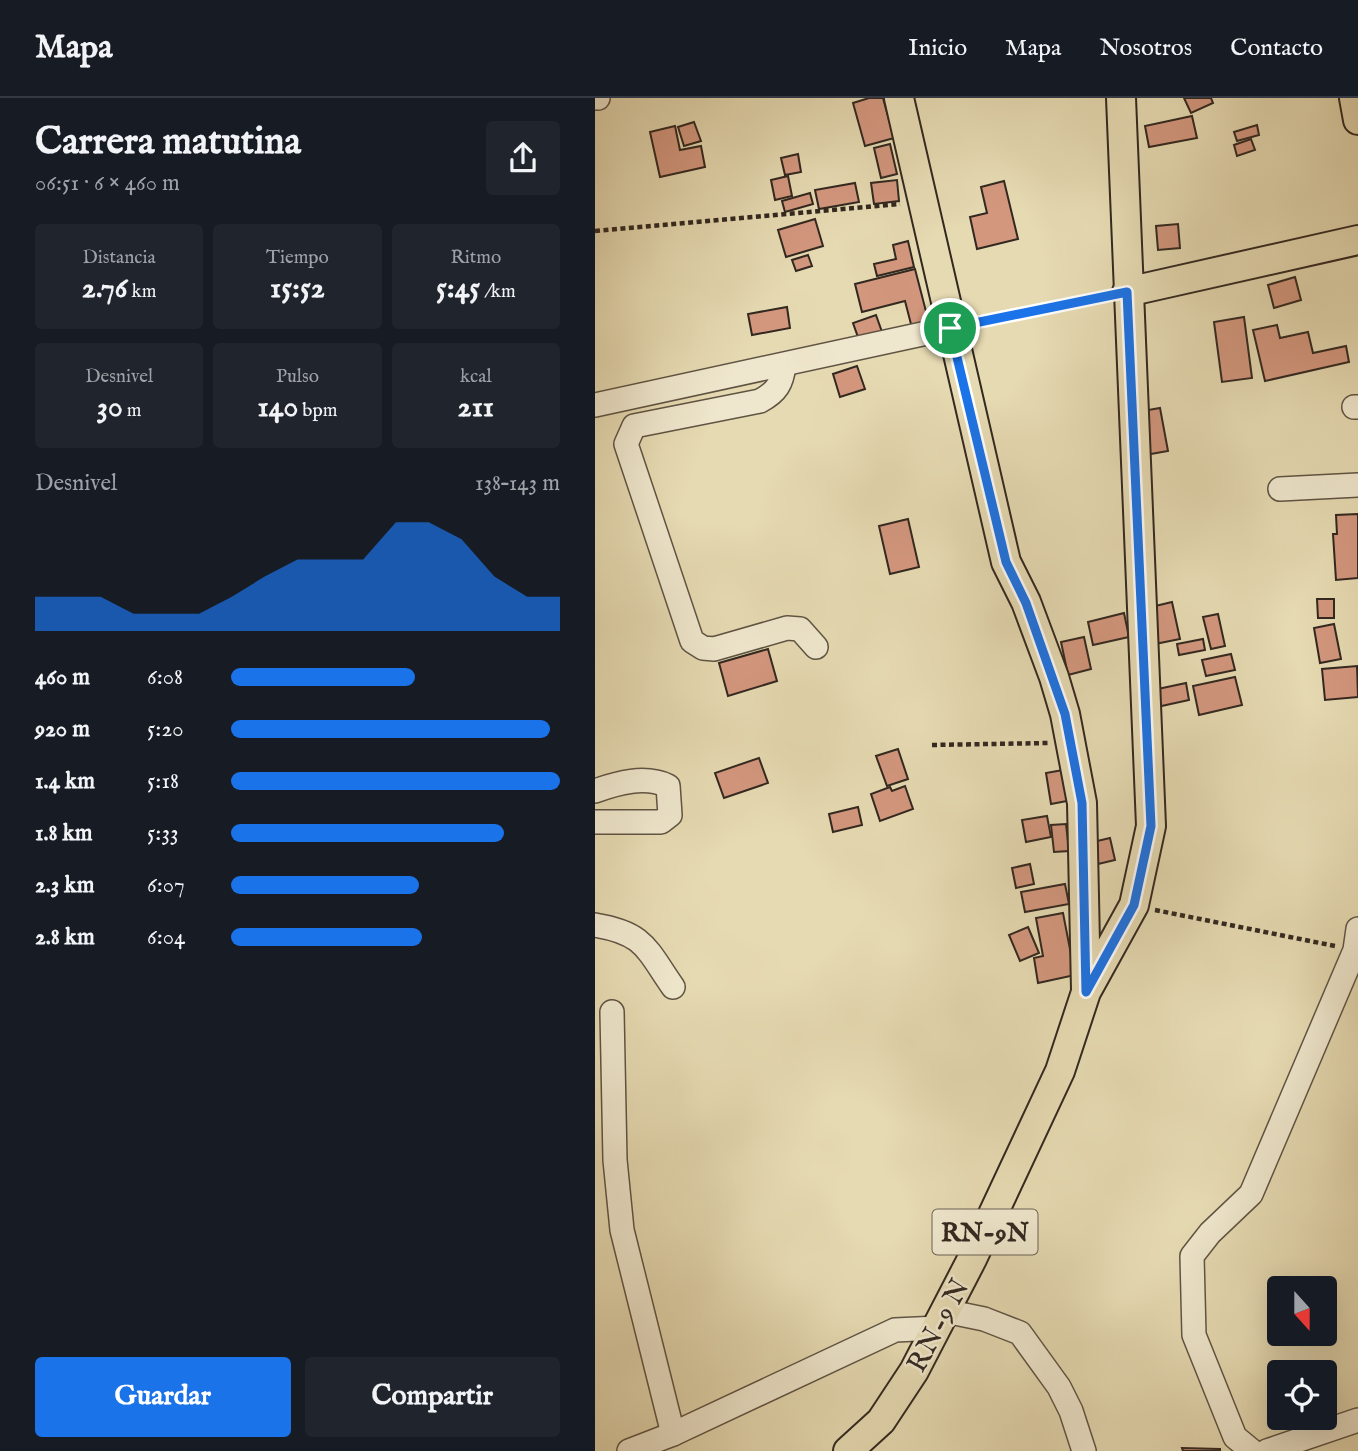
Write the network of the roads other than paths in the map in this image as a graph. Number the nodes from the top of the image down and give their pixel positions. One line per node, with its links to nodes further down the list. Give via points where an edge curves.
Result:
1 (899, 98): 8 (main road, RN-9N)
2 (1121, 98): 7 (main road, RN-9N)
3 (1354, 98): 4 (street); 5 (main road)
4 (1358, 104)
5 (1358, 120)
6 (1358, 240): 7 (main road)
7 (1127, 292): 19 (main road, RN-9N, via 1151,826 1134,905)
8 (950, 328): 9 (street); 19 (main road, RN-9N, via 1006,562 1026,603 1065,714 1082,803)
9 (784, 365): 10 (street); 13 (street, via 782,383 772,395 635,426 626,444 692,641 715,649 787,628 800,629)
10 (595, 405)
11 (1358, 485): 12 (street)
12 (1280, 489)
13 (816, 647)
14 (595, 791): 15 (street, via 619,783 657,781 667,786 670,815 661,822)
15 (595, 822)
16 (595, 925): 18 (street, via 623,930 643,944)
17 (1356, 940): 27 (street, via 1251,1194 1192,1256 1193,1335 1235,1437)
18 (673, 987)
19 (1086, 992): 21 (main road, RN-9 N / RN-9N, via 1060,1070)
20 (612, 1012): 23 (street, via 615,1160 622,1230)
21 (942, 1320): 23 (street, via 895,1330); 25 (main road, RN-9 N / RN-9N, via 881,1421); 26 (street, via 984,1320 1020,1333 1059,1387)
22 (1358, 1420): 28 (street)
23 (673, 1434): 24 (street)
24 (629, 1451)
25 (849, 1451)
26 (1084, 1451)
27 (1252, 1451)
28 (1267, 1451)

